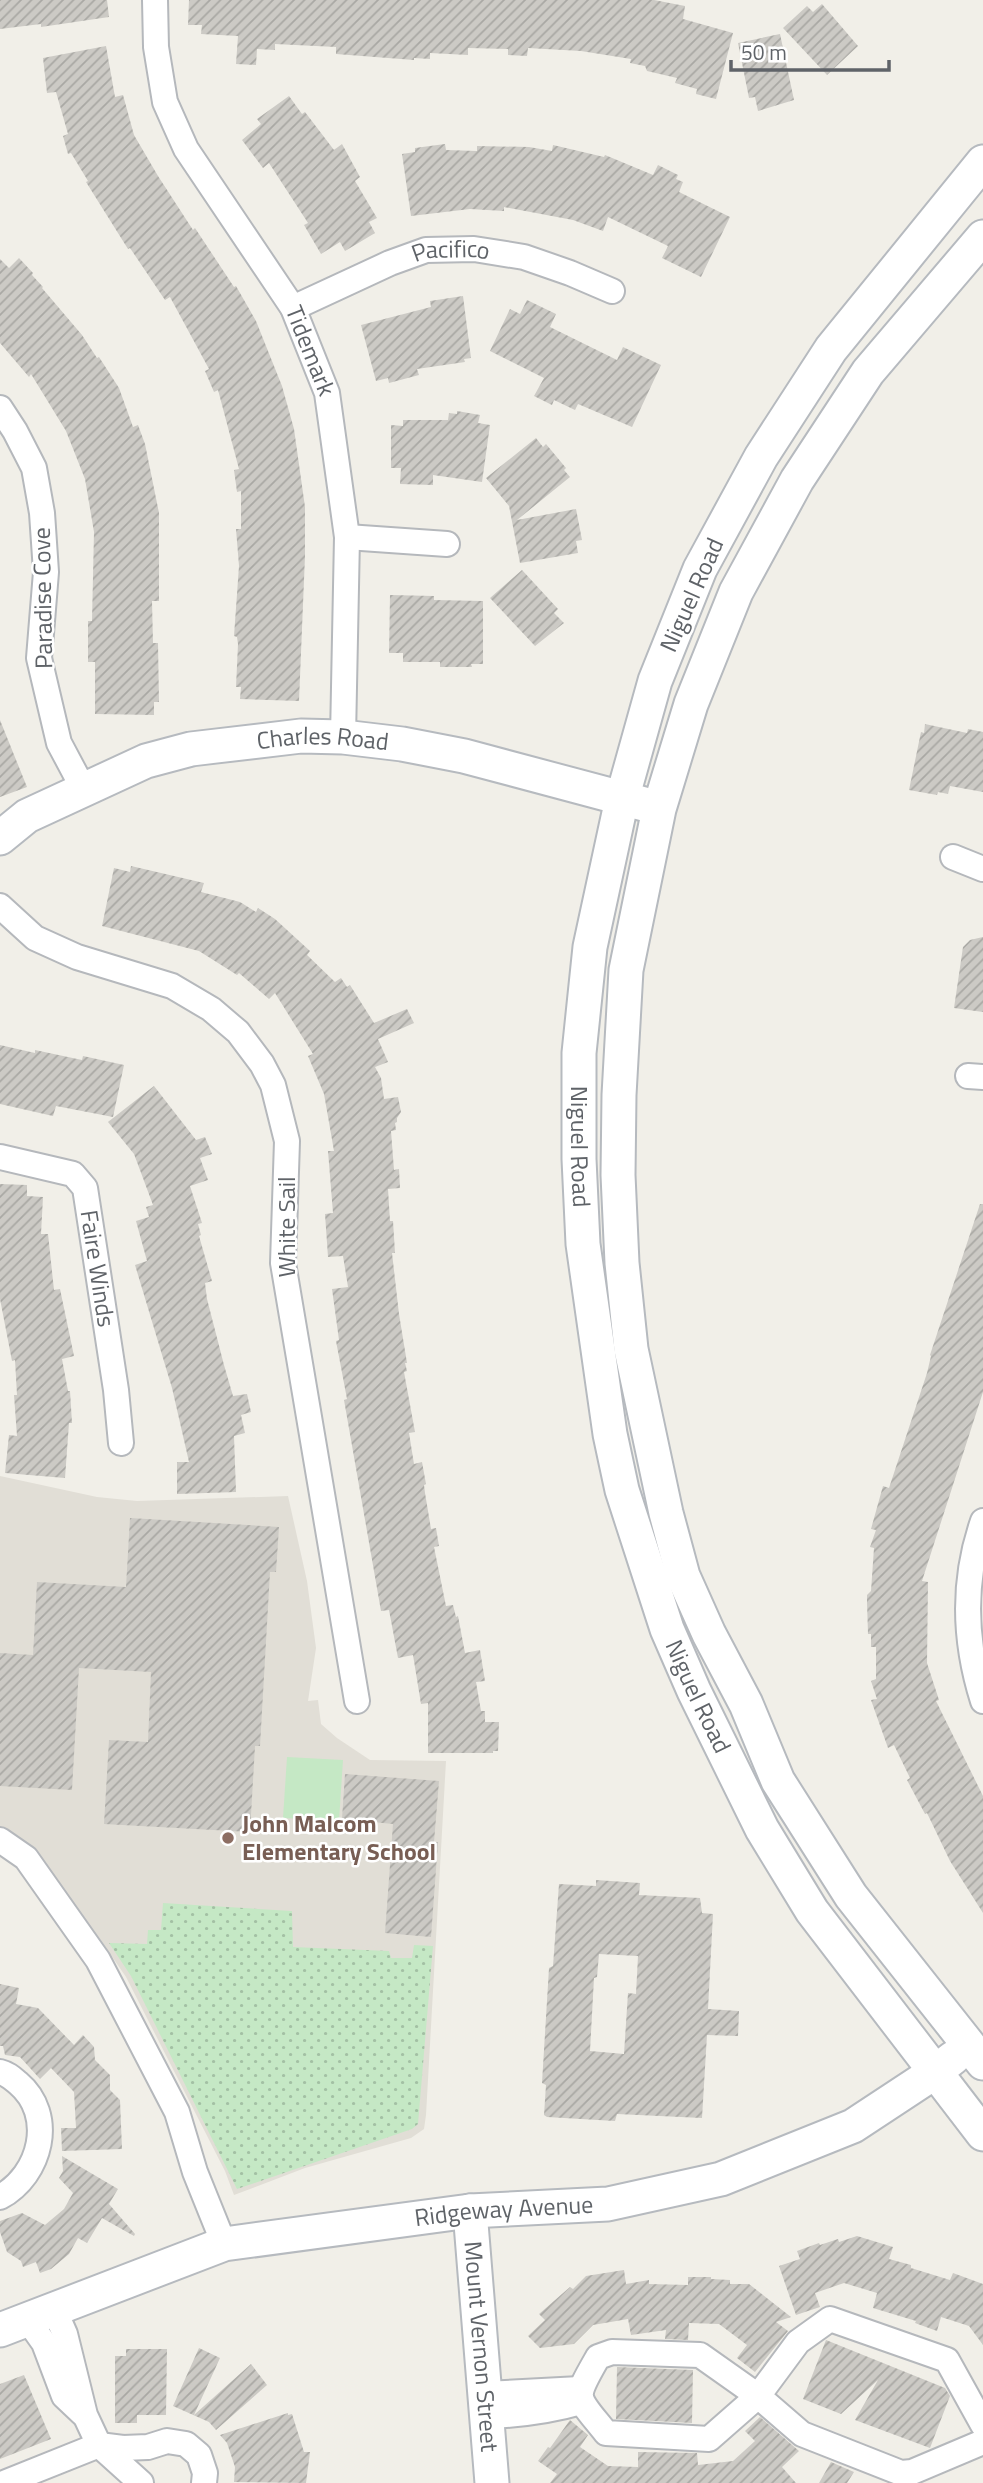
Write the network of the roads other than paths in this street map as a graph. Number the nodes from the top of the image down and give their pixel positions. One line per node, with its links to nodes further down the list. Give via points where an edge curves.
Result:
1 (155, 0): 5 (street, Tidemark, via 156,47 165,102 186,149)
2 (983, 162): 11 (main road, Niguel Road, via 831,349 761,457 700,569 655,681)
3 (983, 237): 12 (main road, Niguel Road, via 868,372 797,480 736,592 691,704)
4 (612, 291): 5 (street, Pacifico, via 524,257 474,249 426,250)
5 (293, 308): 7 (street, Tidemark, via 327,393)
6 (0, 408): 10 (street, Paradise Cove, via 34,468 46,572 39,658 60,743)
7 (347, 537): 8 (street); 9 (street, Tidemark)
8 (447, 544)
9 (343, 737): 10 (main road, Charles Road, via 302,736 191,749 146,761); 11 (main road, Charles Road, via 464,756)
10 (84, 790): 13 (main road, Charles Road, via 27,816)
11 (622, 799): 12 (main road, Charles Road); 25 (main road, Niguel Road, via 590,947 579,1053 583,1244 622,1490 667,1629 762,1829 812,1911)
12 (659, 808): 23 (main road, Niguel Road, via 626,970 618,1175 631,1349 666,1513 683,1576 778,1781 851,1896)
13 (0, 838)
14 (954, 858): 15 (street)
15 (983, 869)
16 (0, 906): 20 (street, White Sail, via 35,938 77,957 172,986 211,1009 239,1032 273,1085 287,1141 283,1263)
17 (0, 1157): 18 (street, Faire Winds, via 73,1174 85,1188)
18 (121, 1444)
19 (983, 1521): 21 (street, via 971,1564 967,1607 970,1650)
20 (357, 1701)
21 (983, 1701)
22 (0, 1840): 29 (street, via 26,1858 98,1960 177,2112)
23 (978, 2047): 25 (main road, Ridgeway Avenue)
24 (0, 2072): 27 (street, via 29,2092 41,2120 39,2150 27,2173)
25 (935, 2072): 26 (main road, Niguel Road); 28 (main road, Ridgeway Avenue, via 853,2126 721,2179 608,2204)
26 (983, 2134)
27 (0, 2197)
28 (470, 2211): 29 (main road, Ridgeway Avenue); 33 (main road, Mount Vernon Street)
29 (224, 2244): 30 (main road, Ridgeway Avenue)
30 (27, 2319): 36 (street, via 65,2334 85,2416)
31 (580, 2396): 32 (street, via 606,2433 709,2438); 32 (street, via 598,2357 612,2352 700,2355); 33 (street)
32 (758, 2396): 34 (street, via 798,2342 830,2319 947,2360); 35 (street, via 802,2434 901,2473)
33 (486, 2405): 40 (main road, Mount Vernon Street)
34 (983, 2425)
35 (983, 2442)
36 (99, 2445): 37 (street); 38 (street); 39 (street, via 186,2444 199,2455)
37 (4, 2483)
38 (141, 2483)
39 (204, 2483)
40 (492, 2483)

